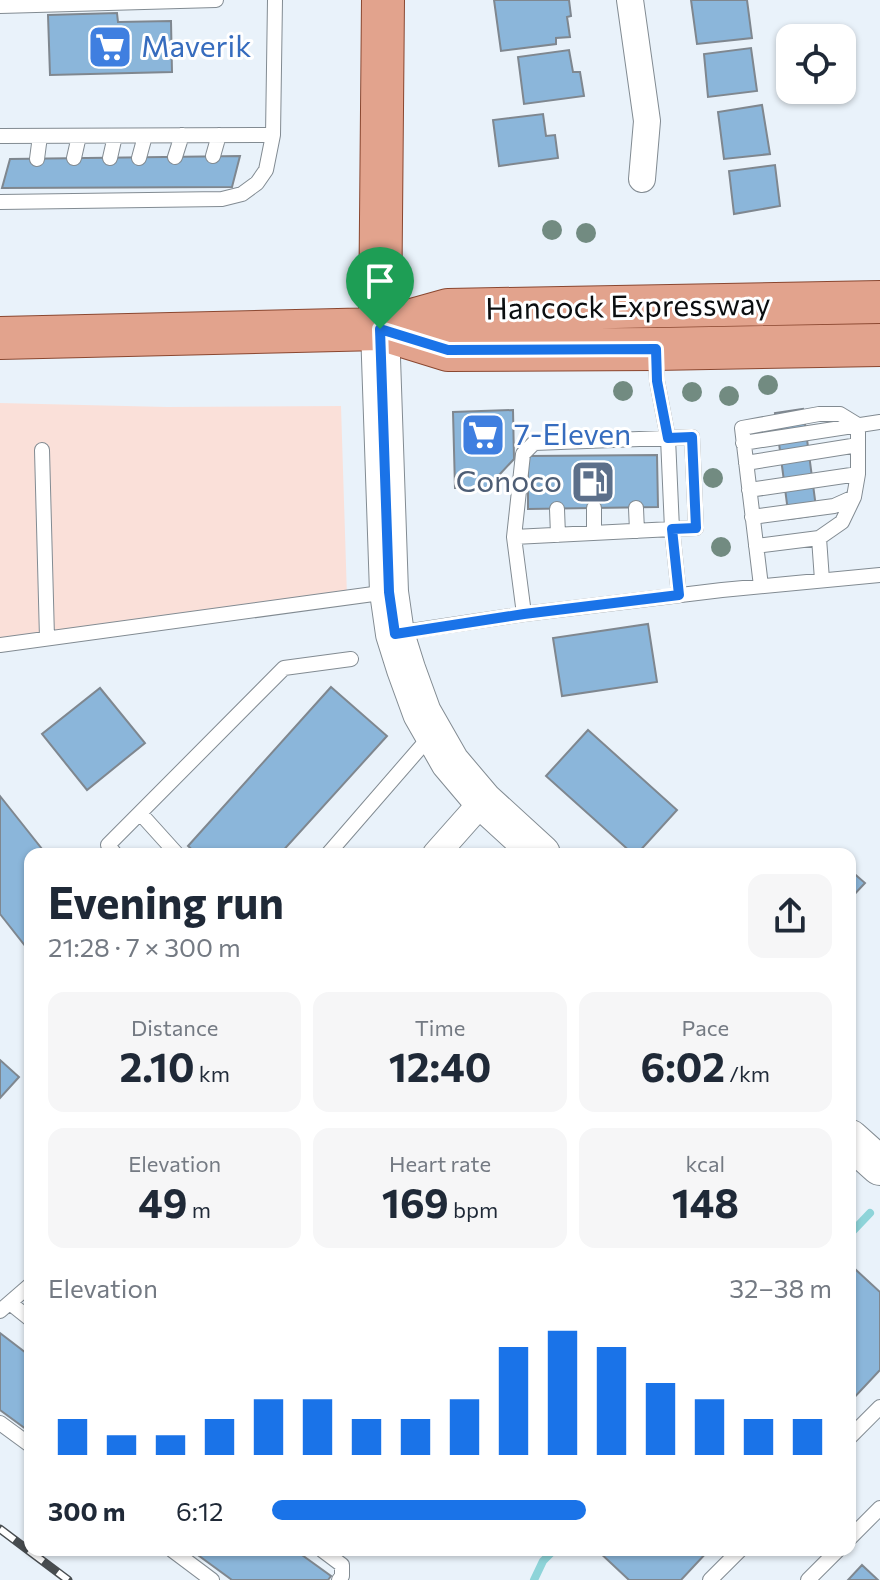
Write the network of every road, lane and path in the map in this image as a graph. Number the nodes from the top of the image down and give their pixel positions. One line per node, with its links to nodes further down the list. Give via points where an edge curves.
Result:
1 (216, 0): 5 (lane)
2 (275, 0): 8 (lane)
3 (383, 0): 23 (main road)
4 (630, 0): 20 (street, via 647,121)
5 (0, 6)
6 (182, 135): 7 (lane); 13 (lane); 15 (lane)
7 (219, 135): 8 (lane); 14 (lane)
8 (273, 135): 21 (lane, via 266,170 257,183 222,199 200,193 65,194)
9 (0, 136): 10 (lane)
10 (40, 136): 11 (lane); 19 (lane)
11 (79, 136): 12 (lane); 16 (lane)
12 (115, 136): 13 (lane); 17 (lane)
13 (145, 136): 18 (lane)
14 (213, 156)
15 (175, 157)
16 (74, 158)
17 (110, 158)
18 (139, 158)
19 (37, 159)
20 (642, 179)
21 (0, 202)
22 (880, 302): 23 (main road, Hancock Expressway, via 448,310)
23 (380, 329): 24 (main road, Hancock Expressway); 26 (main road, Hancock Expressway, via 448,350); 52 (main road)
24 (0, 338)
25 (880, 345): 26 (main road, Hancock Expressway)
26 (656, 349): 29 (lane)
27 (880, 422): 28 (lane)
28 (858, 425): 31 (lane); 34 (lane, via 840,414 819,414 742,428)
29 (668, 438): 30 (lane); 42 (lane); 42 (lane, via 692,437 696,528)
30 (634, 439): 33 (lane); 46 (lane, via 593,448 554,449 534,443 523,454)
31 (858, 445): 34 (lane); 35 (lane)
32 (42, 450): 56 (lane)
33 (634, 455)
34 (746, 463): 36 (lane)
35 (858, 474): 36 (lane); 37 (lane)
36 (749, 490): 41 (lane)
37 (854, 497): 41 (lane, via 834,506); 47 (lane, via 842,522)
38 (594, 508): 44 (lane)
39 (636, 508): 43 (lane)
40 (557, 509): 45 (lane)
41 (752, 517): 48 (lane)
42 (672, 529): 43 (lane); 53 (lane)
43 (637, 531): 44 (lane)
44 (594, 533): 45 (lane)
45 (558, 535): 46 (lane)
46 (514, 537): 54 (lane)
47 (819, 538): 48 (lane); 50 (lane)
48 (756, 546): 51 (lane)
49 (880, 575): 50 (lane)
50 (822, 580): 51 (lane)
51 (761, 586): 53 (lane)
52 (389, 592): 55 (main road); 56 (lane)
53 (679, 595): 54 (lane)
54 (524, 614): 55 (lane)
55 (395, 634): 59 (main road)
56 (47, 638): 57 (lane)
57 (0, 645)
58 (351, 659): 61 (lane, via 284,668)
59 (434, 733): 60 (main road); 64 (lane)
60 (483, 801): 65 (street); 66 (main road)
61 (140, 813): 62 (lane); 63 (lane)
62 (110, 848)
63 (172, 848)
64 (333, 848)
65 (441, 848)
66 (534, 848)
67 (856, 1144): 68 (main road)
68 (880, 1166)
69 (24, 1290): 70 (lane)
70 (5, 1307): 71 (lane)
71 (24, 1316)
72 (880, 1407): 74 (lane)
73 (0, 1423): 75 (lane)
74 (856, 1431)
75 (24, 1441)
76 (880, 1508): 77 (lane)
77 (856, 1532)
78 (180, 1556): 82 (lane)
79 (330, 1556): 83 (lane, via 342,1565)
80 (734, 1556): 84 (lane)
81 (832, 1556): 85 (lane)
82 (212, 1580)
83 (339, 1580)
84 (710, 1580)
85 (808, 1580)

